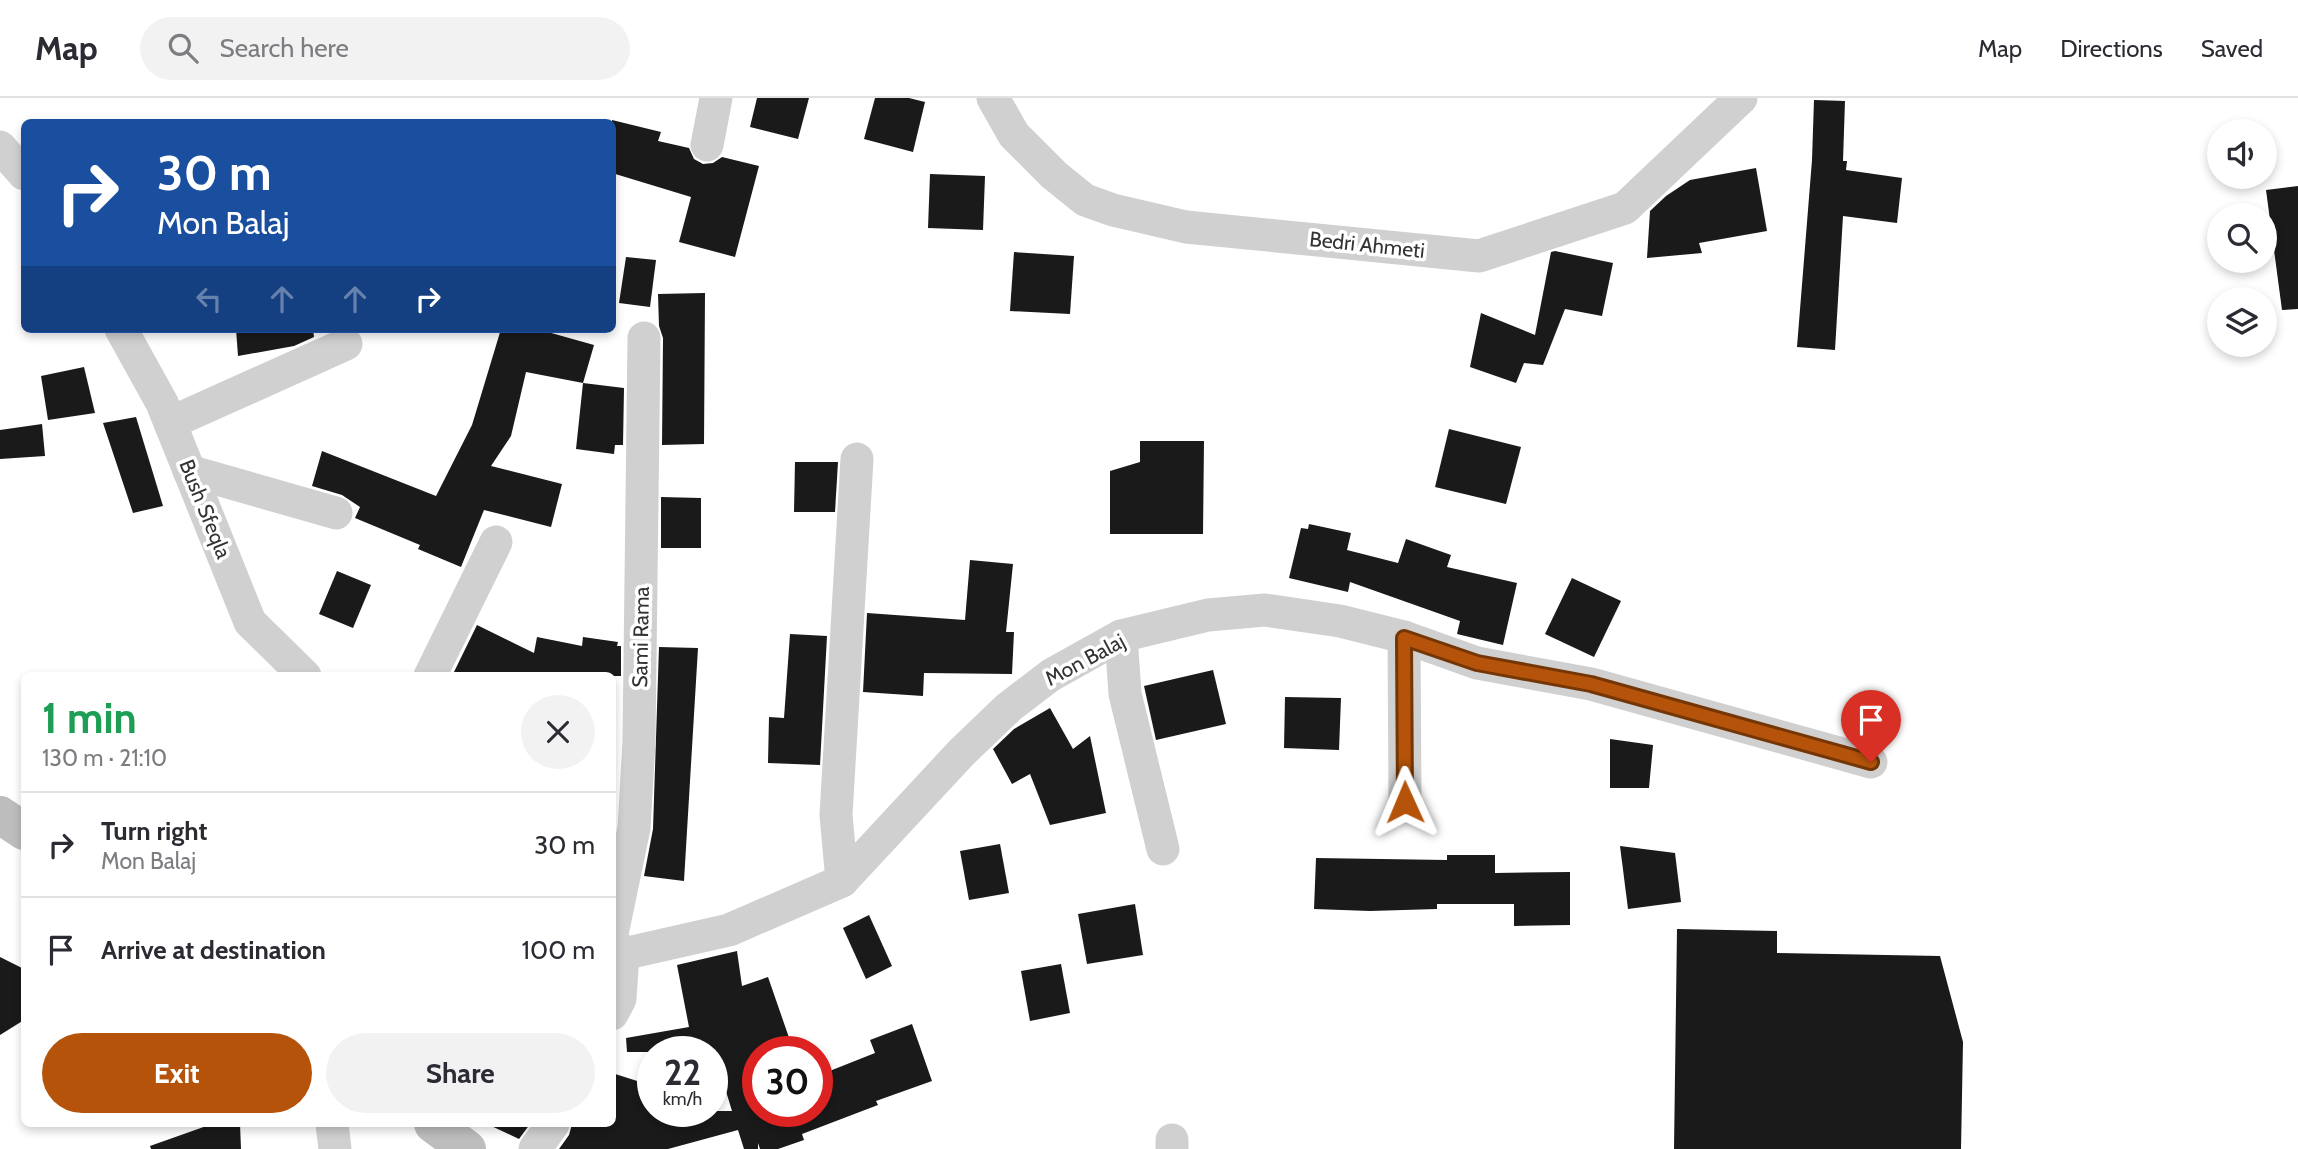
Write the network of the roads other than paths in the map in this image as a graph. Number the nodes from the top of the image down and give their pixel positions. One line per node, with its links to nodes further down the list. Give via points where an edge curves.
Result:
1 (716, 98): 4 (street)
2 (993, 98): 3 (street, Bedri Ahmeti, via 1014,135 1054,175 1085,200 1113,210 1186,227 1479,256 1625,208)
3 (1741, 98)
4 (706, 145)
5 (0, 147): 6 (street)
6 (21, 171)
7 (123, 333): 10 (street, Bush Sfeqla)
8 (645, 338): 25 (street, Sami Rama, via 639,742 634,828)
9 (346, 344): 10 (street)
10 (170, 423): 12 (street, Bush Sfeqla)
11 (857, 459): 24 (street, via 836,815)
12 (189, 471): 13 (street); 17 (street, Bush Sfeqla, via 250,622)
13 (336, 513)
14 (496, 542): 18 (street)
15 (1121, 636): 16 (street, Mon Balaj, via 1208,615 1265,610 1340,621); 23 (street, via 1125,694); 24 (street, Mon Balaj, via 1051,675 1009,707)
16 (1404, 638): 19 (street, Mon Balaj, via 1477,663 1591,684); 20 (street)
17 (301, 672)
18 (432, 672)
19 (1871, 762)
20 (1405, 802)
21 (0, 815): 22 (main road)
22 (21, 829)
23 (1163, 849)
24 (842, 881): 25 (street, Mon Balaj, via 729,930)
25 (616, 942): 26 (street, via 620,999)
26 (616, 1006)
27 (332, 1127): 30 (street)
28 (437, 1127): 31 (main road)
29 (551, 1127): 32 (street)
30 (335, 1149)
31 (467, 1149)
32 (535, 1149)

